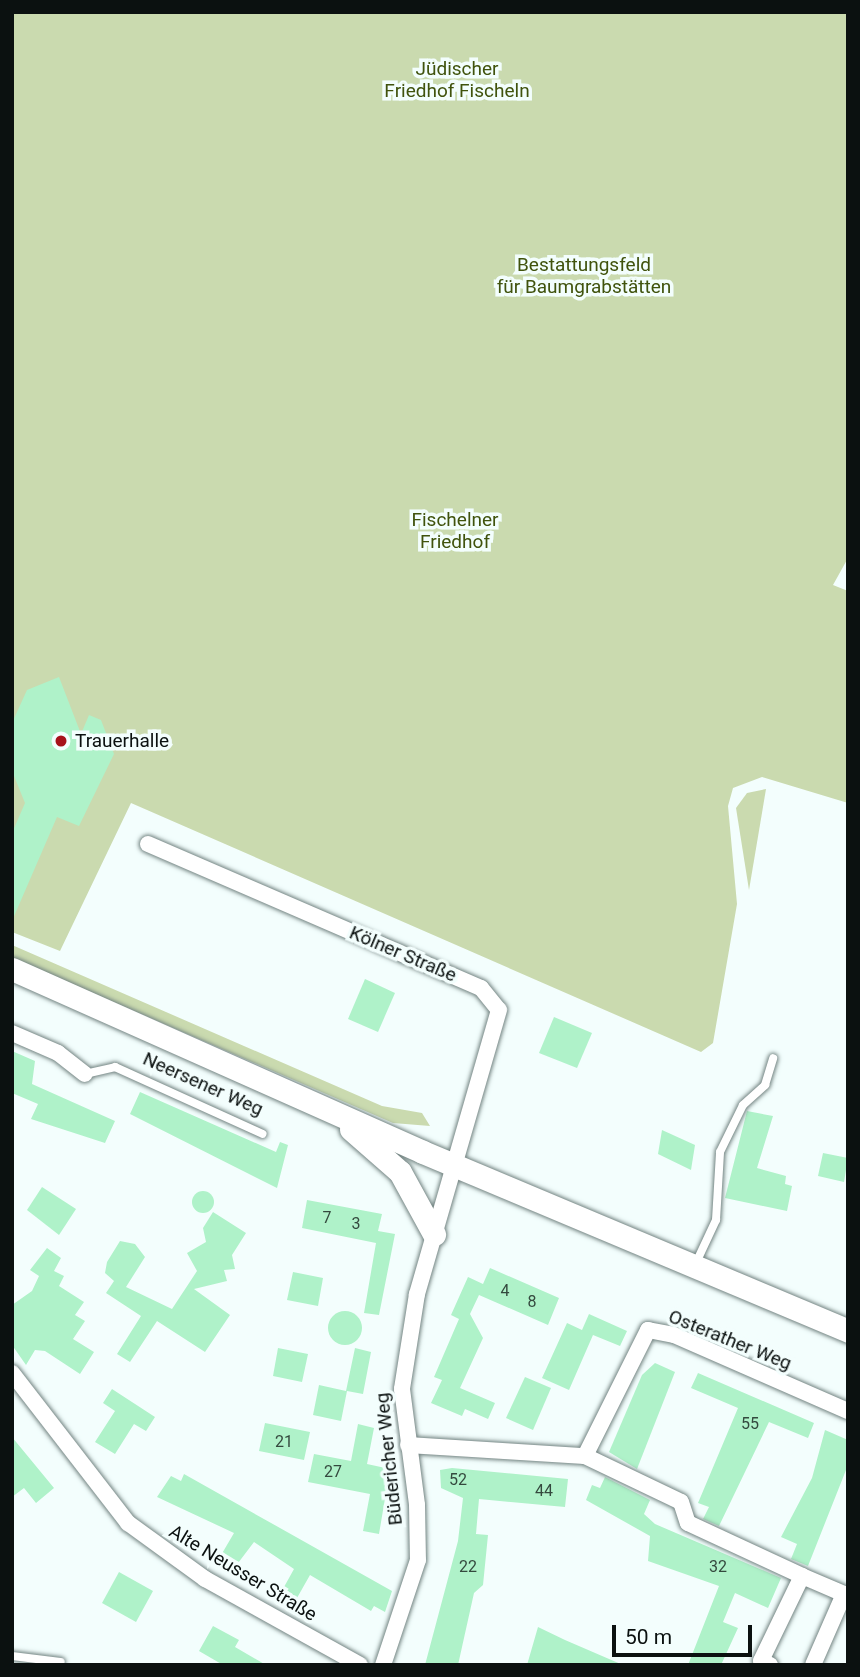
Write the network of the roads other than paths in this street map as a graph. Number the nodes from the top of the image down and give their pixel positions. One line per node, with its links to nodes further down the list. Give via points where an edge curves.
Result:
1 (148, 844): 8 (street, Kölner Straße, via 493,996 498,1030)
2 (12, 969): 6 (main road)
3 (12, 1033): 5 (street, Neersener Weg, via 58,1053)
4 (773, 1058): 10 (lane, via 765,1085 743,1105 720,1152 716,1220)
5 (85, 1074): 7 (lane, Neersener Weg, via 116,1067)
6 (330, 1111): 8 (main road); 9 (main road, via 400,1172)
7 (263, 1134)
8 (456, 1166): 9 (street, Büdericher Weg); 10 (main road)
9 (434, 1234): 14 (street, Büdericher Weg, via 402,1389)
10 (693, 1267): 11 (main road)
11 (848, 1331)
12 (12, 1373): 19 (street, Alte Neusser Straße, via 128,1524 205,1579)
13 (848, 1411): 15 (street, Osterather Weg, via 674,1335 648,1330)
14 (408, 1445): 15 (street); 20 (street, Büdericher Weg, via 418,1560)
15 (585, 1456): 16 (street, via 681,1502 688,1523)
16 (802, 1576): 21 (street, via 761,1661); 22 (street, via 844,1594)
17 (12, 1656): 18 (lane)
18 (61, 1662)
19 (360, 1665)
20 (383, 1665)
21 (770, 1665)
22 (813, 1665)

